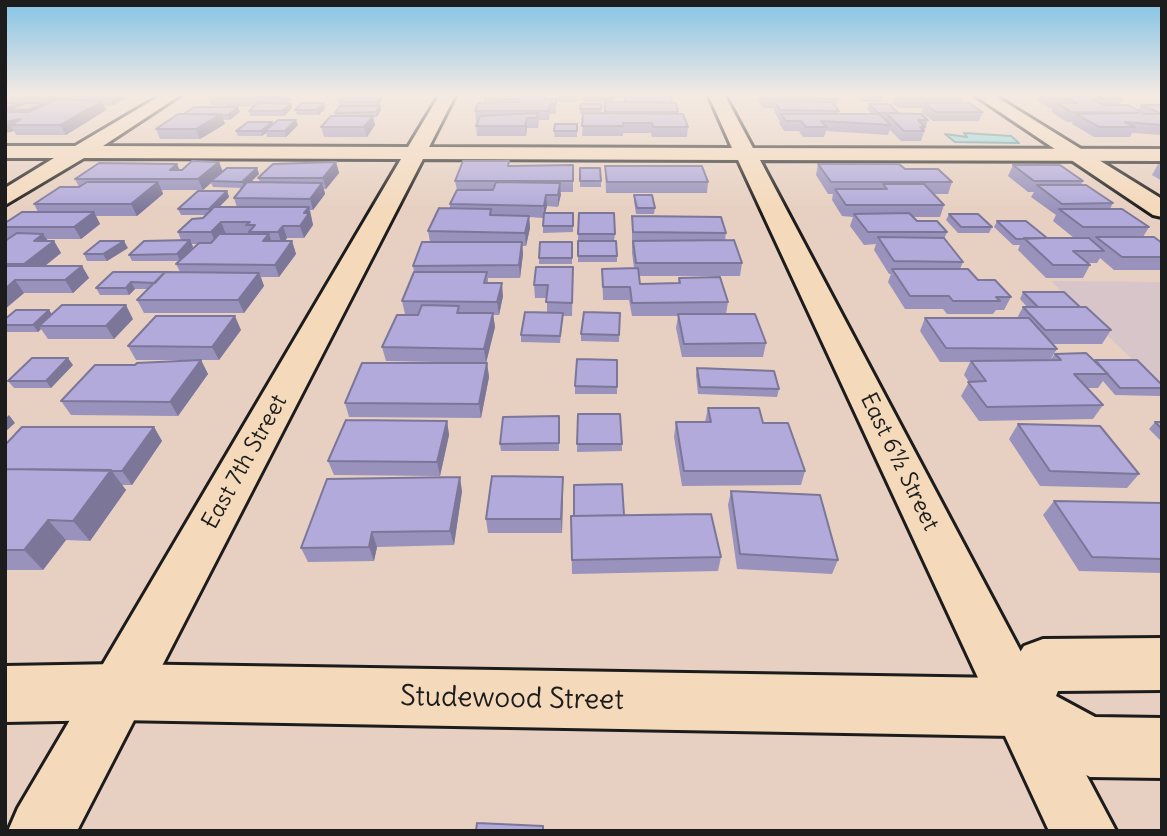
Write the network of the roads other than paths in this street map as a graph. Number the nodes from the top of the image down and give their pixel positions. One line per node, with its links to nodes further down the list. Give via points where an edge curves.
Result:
1 (110, 133): 6 (street)
2 (426, 133): 7 (street, East 7th Street)
3 (737, 133): 8 (street, East 6½ Street)
4 (1041, 133): 9 (street)
5 (5, 152): 6 (street)
6 (79, 152): 7 (street); 11 (street)
7 (415, 153): 8 (street); 14 (street, East 7th Street)
8 (748, 154): 9 (street); 16 (street, East 6½ Street)
9 (1075, 155): 10 (street); 12 (street)
10 (1162, 155)
11 (5, 198)
12 (1162, 210)
13 (1162, 664): 16 (street, via 1043,665)
14 (117, 692): 15 (street, Studewood Street); 16 (street, Studewood Street); 18 (street, East 7th Street)
15 (5, 694)
16 (1019, 707): 17 (street, Studewood Street, via 1090,747); 19 (street, East 6½ Street)
17 (1162, 748)
18 (41, 831)
19 (1083, 831)

